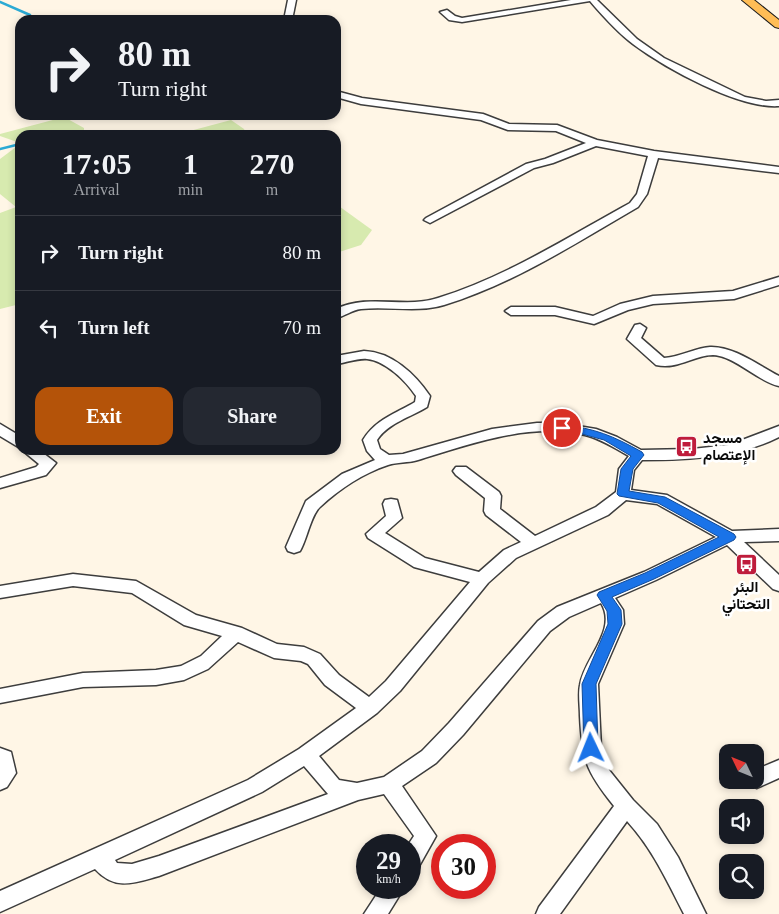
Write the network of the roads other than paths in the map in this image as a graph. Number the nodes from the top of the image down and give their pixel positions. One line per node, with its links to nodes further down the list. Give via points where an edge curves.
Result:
1 (292, 0): 6 (street)
2 (586, 0): 5 (street, via 462,20)
3 (593, 0): 9 (street, via 634,41 661,60 742,99)
4 (747, 0): 7 (main road)
5 (444, 12)
6 (289, 15)
7 (779, 25)
8 (341, 95): 10 (street, via 361,101 483,117 508,127 558,128)
9 (779, 103)
10 (595, 143): 11 (street); 13 (street, via 530,166)
11 (654, 154): 12 (street); 15 (street, via 642,194 634,205 503,276 438,303 356,306)
12 (779, 170)
13 (430, 220)
14 (779, 281): 16 (street, via 734,295 652,300 624,307 594,320 555,311)
15 (341, 311)
16 (511, 311)
17 (640, 328): 19 (street, via 634,339 661,362 678,361 711,351 727,354)
18 (341, 359): 25 (street, via 368,355 379,359 408,377 423,396 422,404 373,434 370,440 376,454)
19 (779, 382)
20 (0, 429): 22 (street)
21 (779, 431): 24 (street, via 739,448 669,456)
22 (15, 440)
23 (38, 455): 27 (street, via 48,462 41,471)
24 (638, 455): 25 (street, via 608,438 583,430 538,428 500,432 404,459); 28 (street, via 627,469)
25 (387, 460): 33 (street, via 347,478 312,505)
26 (461, 471): 32 (street, via 493,496 492,511)
27 (0, 483)
28 (623, 494): 31 (street, via 661,499); 32 (street, via 602,512)
29 (391, 504): 34 (street, via 394,518 374,534 420,563)
30 (779, 535): 31 (street)
31 (729, 537): 35 (street); 37 (street)
32 (532, 542): 34 (street, via 510,554)
33 (294, 547)
34 (482, 579): 40 (street, via 393,686)
35 (779, 585)
36 (0, 592): 38 (street, via 73,580 136,587 190,620)
37 (604, 595): 46 (street, via 563,612 544,626 429,757); 48 (street, via 614,610 615,624 589,684 591,748 601,775)
38 (236, 633): 39 (street, via 212,658 194,669 168,678 83,680); 40 (street, via 274,651 304,654 314,659 332,680)
39 (0, 696)
40 (370, 708): 41 (street)
41 (306, 755): 47 (street, via 333,787); 50 (street, via 255,786)
42 (0, 756): 45 (street, via 4,758 6,773)
43 (779, 768): 44 (street)
44 (764, 776)
45 (0, 781)
46 (389, 784): 47 (street); 49 (street, via 426,836)
47 (357, 792): 50 (street, via 132,874 112,872)
48 (626, 806): 54 (street); 55 (street, via 650,831)
49 (421, 844)
50 (98, 857): 52 (street)
51 (385, 899): 53 (street)
52 (0, 902)
53 (375, 914)
54 (546, 914)
55 (695, 914)

